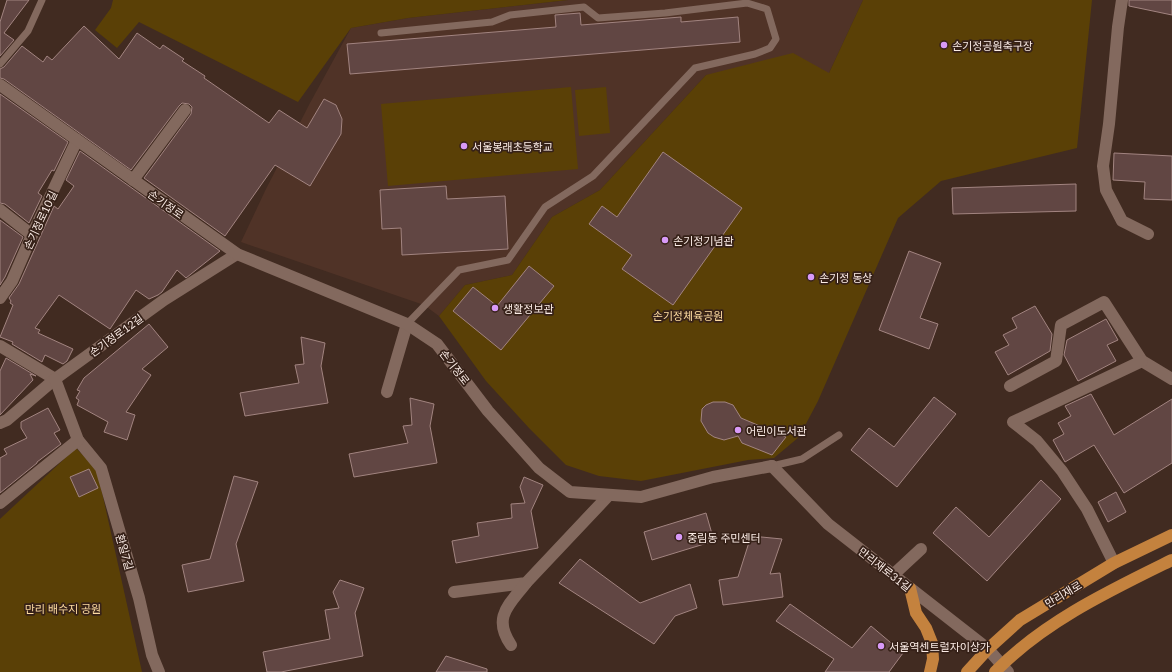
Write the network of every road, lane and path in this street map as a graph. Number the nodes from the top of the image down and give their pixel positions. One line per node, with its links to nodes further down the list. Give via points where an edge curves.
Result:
1 (42, 0): 4 (lane, via 28,31)
2 (1122, 0): 10 (street, via 1103,166 1106,190 1122,221)
3 (381, 33): 14 (lane, via 492,22 510,15 584,7 598,18 747,3 767,9 776,39 770,48 755,54 695,68 593,176 545,207 508,260 459,270)
4 (0, 64)
5 (0, 85): 7 (street, 손기정로)
6 (185, 110): 8 (street)
7 (77, 140): 8 (street, 손기정로); 11 (street, 손기정로10길)
8 (133, 180): 12 (street, 손기정로)
9 (0, 210): 11 (street)
10 (1148, 234)
11 (32, 235): 13 (street, 손기정로10길, via 12,281)
12 (237, 254): 14 (street, 손기정로); 17 (street, 손기정로12길, via 164,300)
13 (0, 298)
14 (407, 324): 20 (street); 25 (street, 손기정로, via 437,344 488,411 539,468 570,492)
15 (0, 346): 17 (street)
16 (1142, 361): 18 (street); 19 (street, via 1104,302 1061,325 1056,361); 30 (street, via 1013,422 1037,441 1062,471 1087,509)
17 (55, 379): 21 (street, 손기정로12길, via 7,420); 23 (street, 환일7길)
18 (1172, 379)
19 (1010, 386)
20 (387, 392)
21 (0, 423)
22 (840, 435): 24 (lane, via 802,459)
23 (78, 440): 26 (street); 38 (street, 환일7길, via 101,468 139,598 152,655)
24 (772, 466): 25 (street, 손기정로, via 713,477 640,497); 31 (street, 만리재로31길, via 828,524)
25 (609, 495): 32 (street)
26 (0, 502)
27 (1172, 536): 30 (main road, 만리재로)
28 (921, 549): 31 (street)
29 (1172, 560): 37 (main road, 만리재로, via 1076,611 1032,640)
30 (1114, 563): 36 (main road, 만리재로, via 1020,620)
31 (893, 575): 33 (street, 만리재로31길)
32 (526, 583): 34 (street); 35 (street, via 504,611 502,623 505,636)
33 (910, 588): 36 (street, 만리재로31길); 39 (main road, via 916,613 932,643 933,659)
34 (454, 592)
35 (511, 645)
36 (988, 649): 37 (street, 만리재로31길); 40 (main road, 만리재로)
37 (1002, 669)
38 (159, 672)
39 (930, 672)
40 (967, 672)

